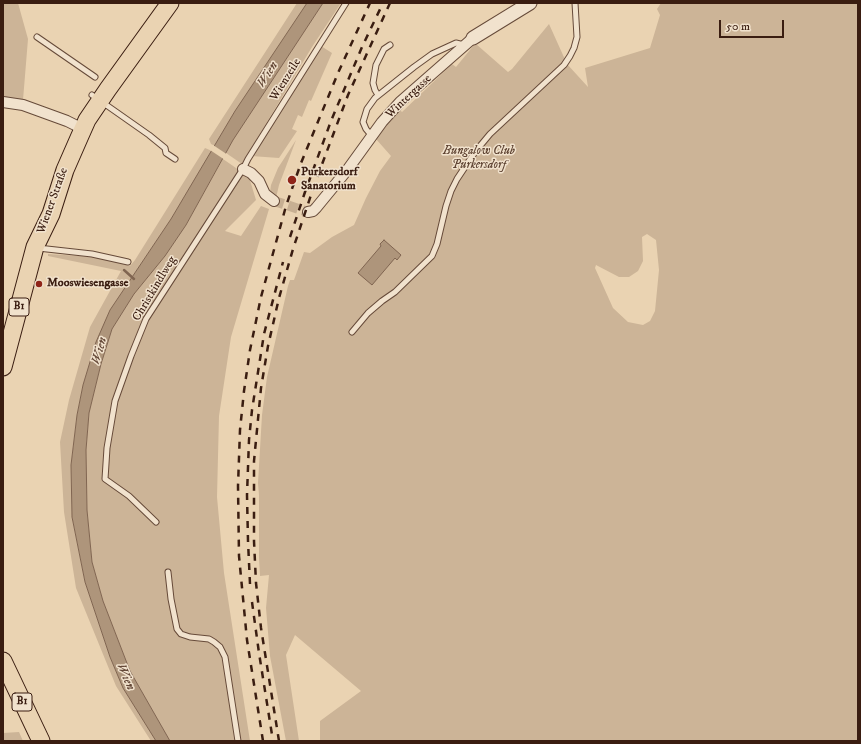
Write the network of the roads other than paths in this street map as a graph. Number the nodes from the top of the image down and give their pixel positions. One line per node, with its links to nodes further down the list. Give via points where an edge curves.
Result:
1 (158, 3): 11 (main road, Wiener Straße / B1, via 113,62)
2 (170, 3): 11 (main road, Wiener Straße / B1)
3 (346, 3): 16 (lane, Wienzeile)
4 (530, 3): 7 (street, Wintergasse)
5 (575, 3): 21 (lane, via 577,37 564,65 490,134 475,152 451,191 432,256 395,292 368,312)
6 (37, 37): 9 (lane)
7 (469, 42): 10 (lane, via 456,43 432,54); 14 (street, Wintergasse, via 400,102)
8 (390, 45): 10 (lane, via 384,49 376,65 374,83)
9 (95, 77)
10 (378, 95): 14 (lane, via 367,109 363,122)
11 (96, 98): 13 (main road, Wiener Straße / B1); 15 (lane, via 150,135)
12 (3, 102): 13 (street, via 23,105)
13 (79, 127): 19 (main road, Wiener Straße / B1, via 51,214)
14 (371, 135): 18 (street, Wintergasse, via 348,169 316,208)
15 (175, 159)
16 (243, 169): 17 (street, via 259,181); 23 (lane, Christkindlweg, via 146,319 115,401 105,479 129,496)
17 (268, 200)
18 (308, 212)
19 (35, 248): 20 (lane, via 92,254); 22 (main road, B1)
20 (128, 262)
21 (352, 332)
22 (3, 367)
23 (156, 522)
24 (168, 572): 27 (lane, via 177,629 181,634 190,637 209,639 220,647 225,657)
25 (3, 662): 26 (main road, B1)
26 (41, 741)
27 (238, 741)

